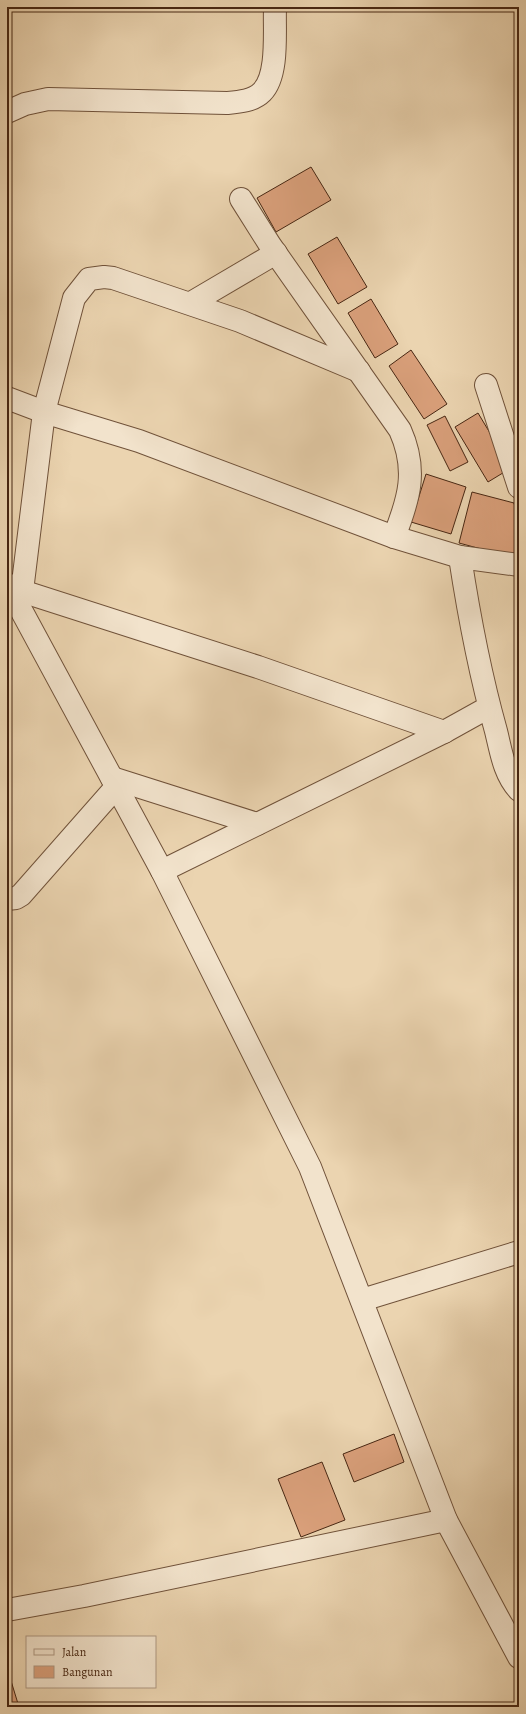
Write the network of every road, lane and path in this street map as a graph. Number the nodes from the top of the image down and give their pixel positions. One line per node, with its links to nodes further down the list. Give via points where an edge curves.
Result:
1 (275, 7): 2 (street, via 272,74 262,93 251,99 227,103 48,99 25,104)
2 (7, 112)
3 (241, 199): 4 (street)
4 (276, 253): 5 (street); 6 (street)
5 (191, 303): 6 (street); 9 (street, via 113,278 89,279 74,298)
6 (359, 371): 11 (street, via 400,430 407,445 410,462 406,506)
7 (486, 385): 10 (street)
8 (7, 398): 9 (street)
9 (44, 412): 11 (street, via 139,441); 14 (street)
10 (519, 487)
11 (394, 537): 12 (street)
12 (460, 557): 13 (street); 15 (street)
13 (519, 565)
14 (13, 587): 16 (street, via 258,667); 17 (street)
15 (489, 707): 16 (street); 18 (street, via 504,764 509,777)
16 (444, 732): 19 (street)
17 (114, 782): 19 (street); 20 (street); 21 (street, via 21,895)
18 (519, 790)
19 (257, 824): 20 (street)
20 (162, 871): 23 (street, via 310,1167)
21 (7, 899)
22 (519, 1252): 23 (street)
23 (362, 1300): 24 (street)
24 (446, 1520): 25 (street); 26 (street)
25 (7, 1610)
26 (519, 1657)

